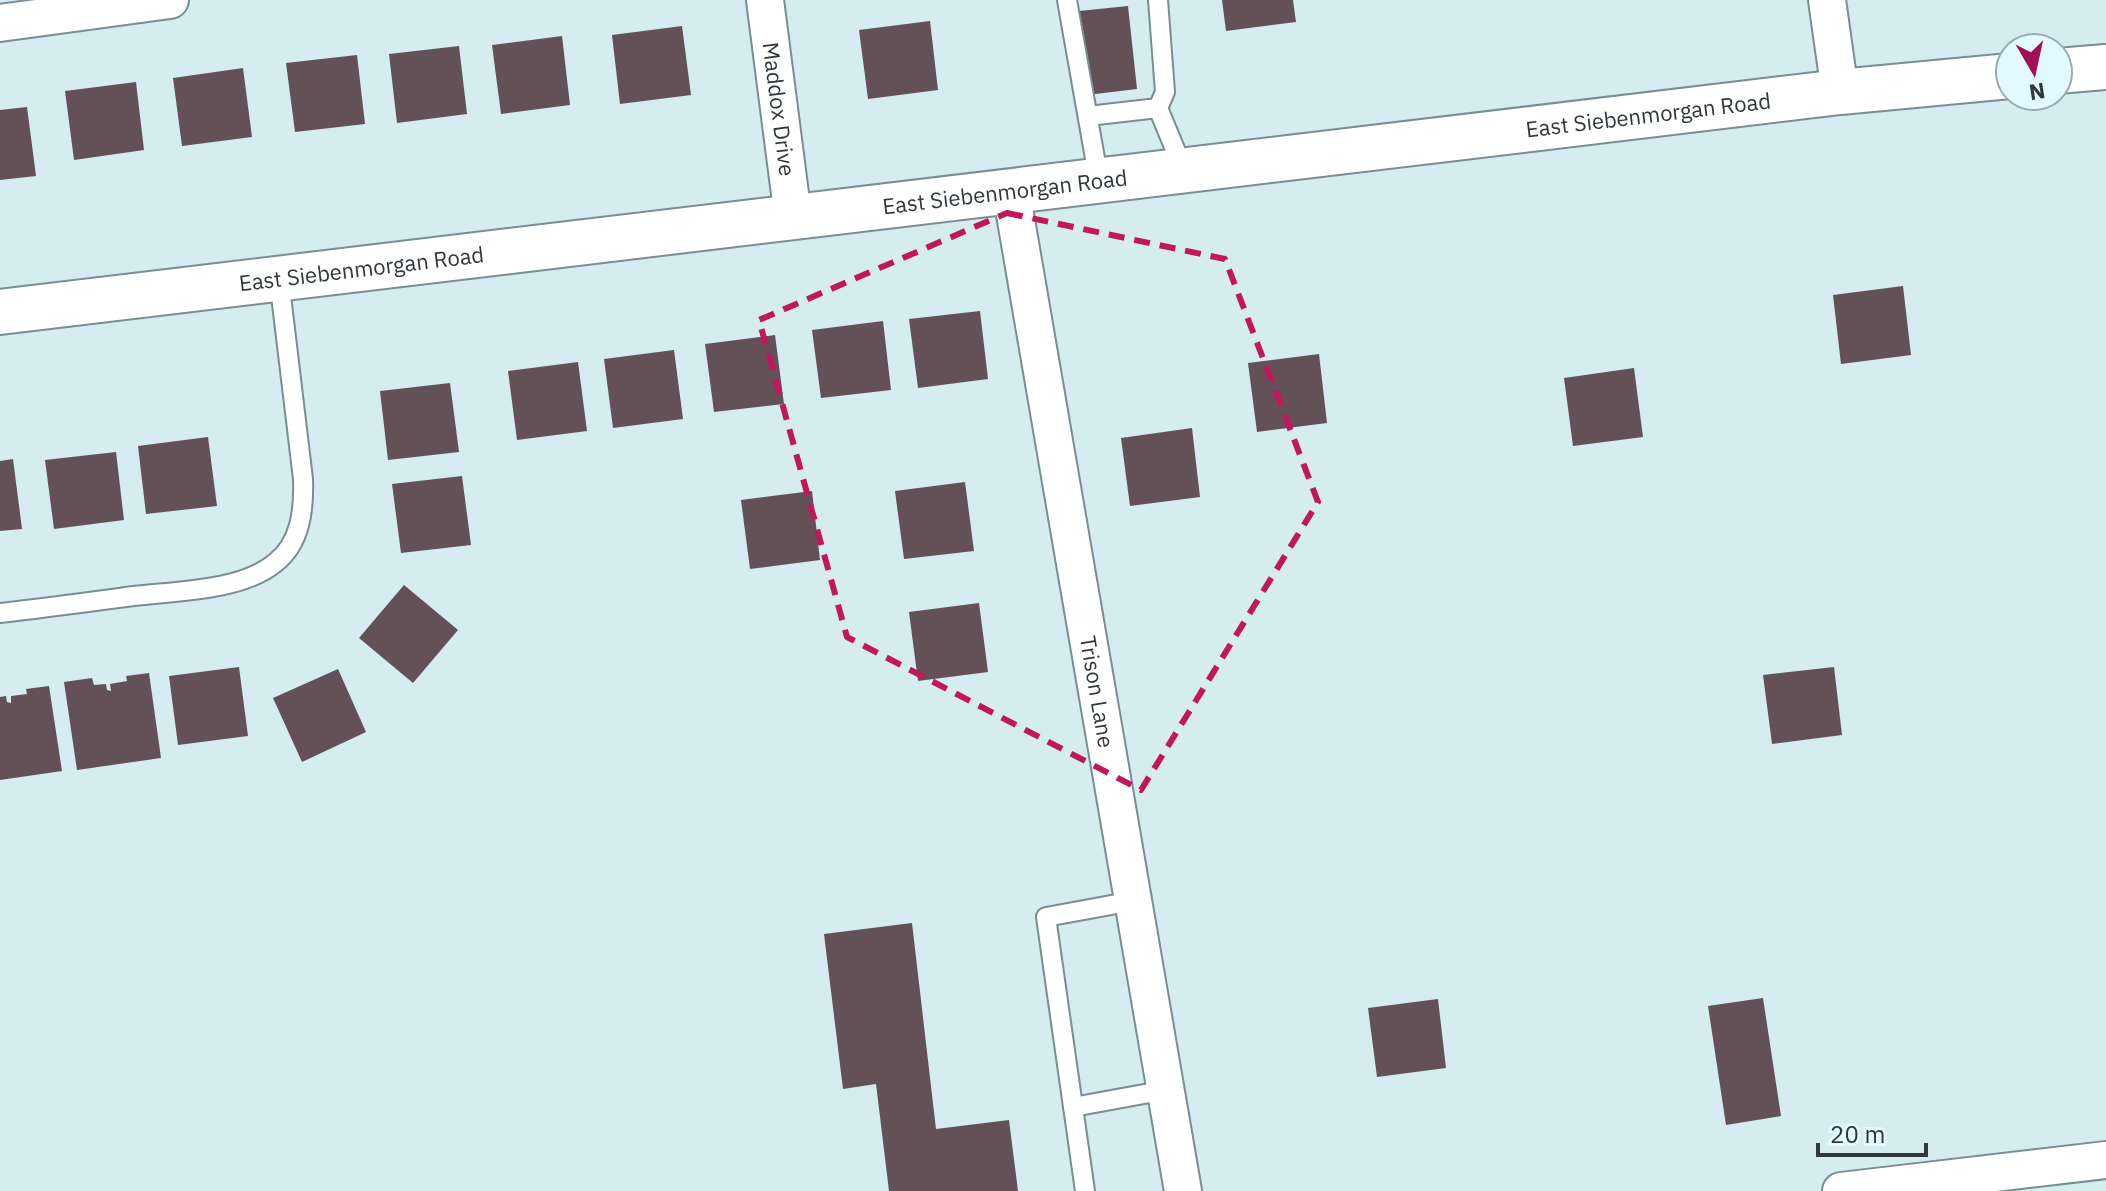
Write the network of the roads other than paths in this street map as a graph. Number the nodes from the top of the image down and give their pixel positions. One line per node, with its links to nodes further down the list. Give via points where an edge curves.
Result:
1 (170, 0): 6 (street)
2 (765, 0): 16 (street, Maddox Drive)
3 (1067, 0): 12 (lane)
4 (1158, 0): 11 (lane, via 1165,92)
5 (1827, 0): 10 (street)
6 (0, 23)
7 (2106, 67): 8 (street)
8 (2074, 70)
9 (1994, 78): 10 (street, East Siebenmorgan Road)
10 (1840, 92): 13 (street, East Siebenmorgan Road)
11 (1158, 108): 12 (lane); 13 (lane)
12 (1088, 116): 14 (lane)
13 (1184, 171): 14 (street, East Siebenmorgan Road)
14 (1099, 181): 15 (street, East Siebenmorgan Road)
15 (1011, 191): 16 (street, East Siebenmorgan Road); 20 (street, Trison Lane)
16 (793, 217): 17 (street, East Siebenmorgan Road)
17 (279, 279): 18 (street, East Siebenmorgan Road); 19 (lane, via 304,506 298,528 277,562 240,581)
18 (0, 312)
19 (0, 613)
20 (1133, 901): 21 (street, Trison Lane); 22 (lane, via 1046,917)
21 (1166, 1090): 22 (lane); 25 (street, Trison Lane)
22 (1073, 1107): 24 (lane)
23 (2106, 1160): 26 (street)
24 (1085, 1191)
25 (1183, 1191)
26 (1841, 1191)

